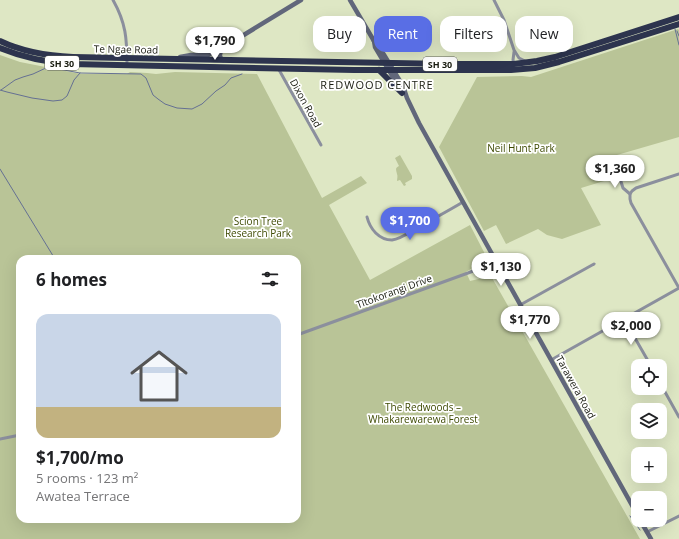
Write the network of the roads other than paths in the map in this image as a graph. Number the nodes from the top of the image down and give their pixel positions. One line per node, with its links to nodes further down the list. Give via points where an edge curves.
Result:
1 (113, 0): 13 (street, via 124,24)
2 (301, 0): 8 (main road)
3 (350, 0): 15 (main road, Tarawera Road)
4 (494, 0): 10 (street)
5 (679, 17): 14 (highway, Te Ngae Road / SH 30, via 554,57)
6 (679, 24): 20 (highway, Te Ngae Road / SH 30, via 559,62)
7 (0, 41): 13 (highway, Te Ngae Road / SH 30, via 34,53)
8 (228, 44): 11 (main road, via 208,55); 12 (main road, via 220,53)
9 (0, 48): 13 (highway, Te Ngae Road / SH 30, via 48,62)
10 (514, 50): 14 (street, via 519,58); 16 (street)
11 (175, 59): 12 (highway, Te Ngae Road / SH 30); 13 (highway, Te Ngae Road / SH 30)
12 (223, 60): 15 (highway, Te Ngae Road / SH 30)
13 (127, 62): 17 (highway, Te Ngae Road / SH 30)
14 (529, 62): 16 (highway, Te Ngae Road / SH 30)
15 (386, 63): 16 (highway, Te Ngae Road / SH 30); 19 (main road, Tarawera Road)
16 (512, 63): 20 (street)
17 (278, 68): 18 (highway, Te Ngae Road / SH 30); 22 (street, Dixon Road)
18 (378, 70): 19 (highway, Te Ngae Road / SH 30); 21 (highway)
19 (391, 70): 20 (highway, Te Ngae Road / SH 30); 21 (main road, Tarawera Road, via 402,86)
20 (518, 70)
21 (404, 96): 26 (main road, Tarawera Road)
22 (321, 145)
23 (618, 172): 25 (street, via 623,188)
24 (679, 174): 25 (street, via 636,188)
25 (630, 194): 30 (street, via 631,203)
26 (463, 202): 27 (street, via 395,239 386,239 378,235); 28 (main road, Tarawera Road)
27 (368, 217)
28 (495, 261): 31 (main road, Tarawera Road); 33 (street, Tītokorangi Drive)
29 (594, 264): 31 (street)
30 (679, 288): 32 (street)
31 (520, 305): 35 (main road, Tarawera Road)
32 (624, 319): 34 (street); 35 (street)
33 (301, 333)
34 (646, 359)
35 (551, 360): 40 (main road, Tarawera Road)
36 (667, 395): 37 (street)
37 (679, 417)
38 (16, 436): 39 (street)
39 (0, 439)
40 (631, 503)
41 (679, 516): 43 (street)
42 (644, 527): 43 (main road)
43 (647, 532): 44 (main road)
44 (651, 539)

